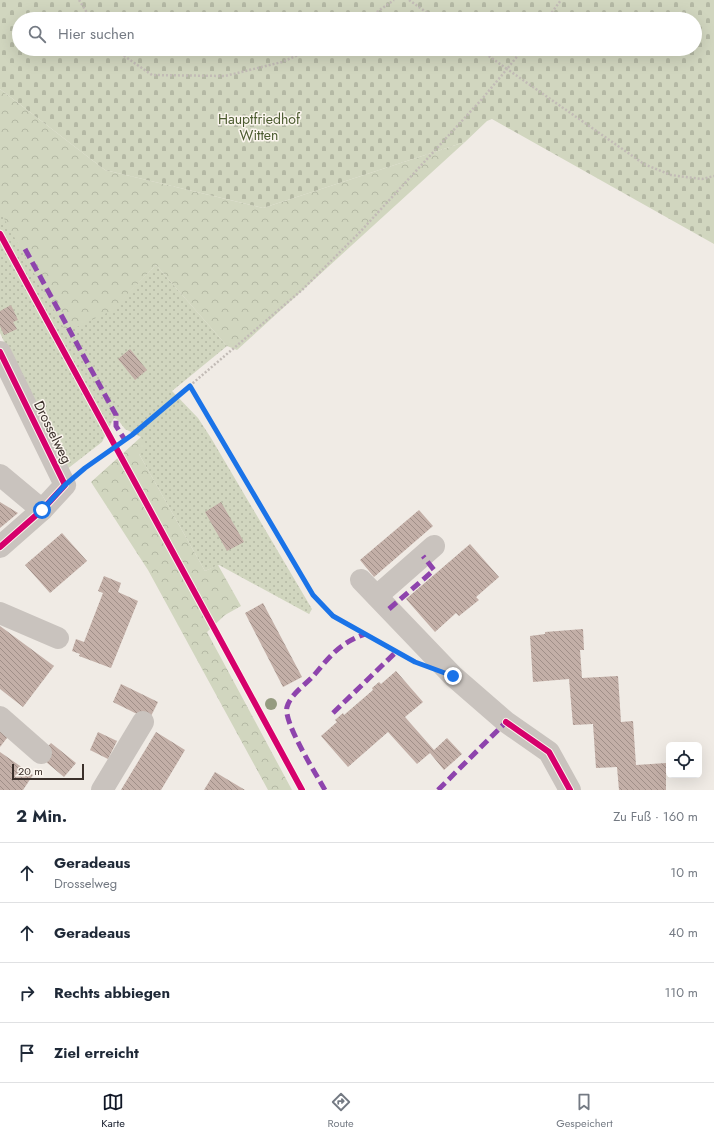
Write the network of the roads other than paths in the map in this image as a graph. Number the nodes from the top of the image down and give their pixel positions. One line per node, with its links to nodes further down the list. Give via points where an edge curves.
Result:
1 (0, 352): 3 (street, Drosselweg, via 65,485)
2 (0, 475): 3 (street)
3 (42, 510): 5 (street, Drosselweg)
4 (434, 546): 7 (street)
5 (0, 547)
6 (361, 580): 7 (street)
7 (377, 596): 14 (street, via 453,676 506,722 549,752)
8 (0, 613): 9 (street)
9 (58, 638)
10 (0, 717): 12 (street)
11 (143, 722): 13 (street)
12 (41, 753)
13 (102, 790)
14 (570, 790)

